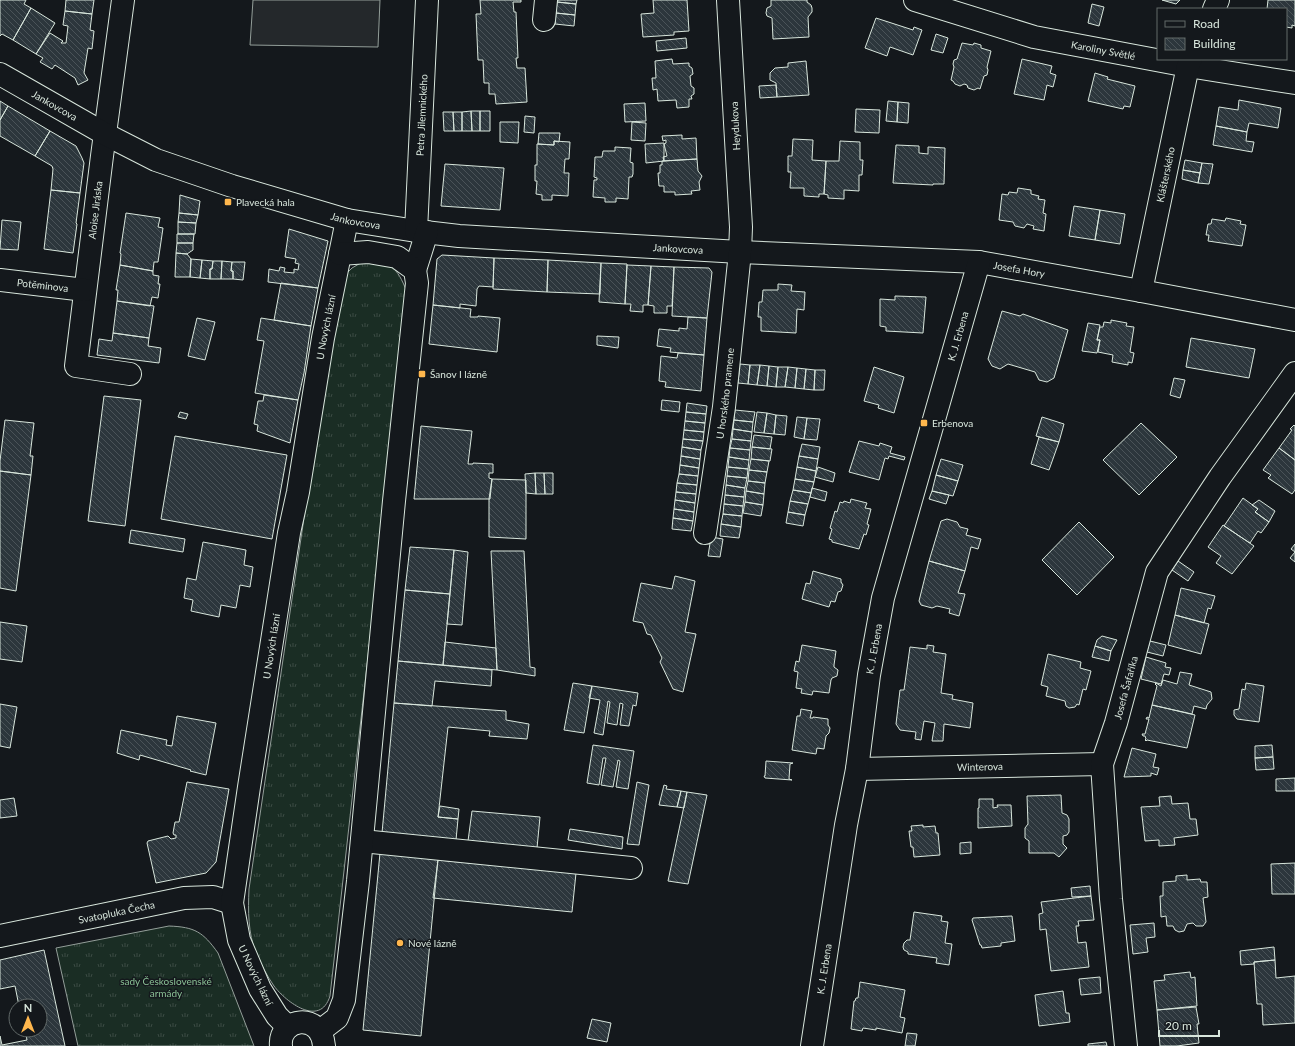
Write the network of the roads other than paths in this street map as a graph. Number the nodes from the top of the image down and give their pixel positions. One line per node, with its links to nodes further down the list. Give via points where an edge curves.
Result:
1 (123, 0): 10 (street, Aloise Jiráska)
2 (427, 0): 12 (street, Petra Jilemnického)
3 (728, 0): 13 (street, Heydukova, via 741,227)
4 (915, 0): 5 (street, Karoliny Světlé, via 1034,37)
5 (1157, 57)
6 (1177, 60): 7 (street, Karoliny Světlé)
7 (1189, 62): 9 (street, Karoliny Světlé); 19 (street, Klášterského)
8 (0, 74): 10 (street, Jankovcova)
9 (1295, 83)
10 (105, 134): 11 (street, Jankovcova, via 156,160 232,186); 18 (street, Aloise Jiráska)
11 (347, 220): 12 (street, Jankovcova); 14 (street, U Nových lázní)
12 (421, 232): 13 (street, Jankovcova); 16 (street, U Nových lázní)
13 (740, 252): 15 (street, Josefa Hory); 23 (street, U horského pramene, via 724,407)
14 (340, 254): 16 (street, via 368,252 397,257); 28 (street, U Nových lázní, via 289,533)
15 (979, 262): 19 (street, Josefa Hory); 25 (street, K. J. Erbena, via 883,598 869,675)
16 (415, 270): 26 (street, U Nových lázní, via 417,283)
17 (0, 280): 18 (street, Potěminova)
18 (85, 290): 22 (street, Aloise Jiráska, via 76,366)
19 (1141, 290): 20 (street, Josefa Hory)
20 (1295, 320)
21 (1295, 373): 24 (street, Josefa Šafaříka, via 1220,477 1157,572 1116,723)
22 (130, 374)
23 (705, 533)
24 (1102, 764): 25 (street, Winterova); 33 (street, Josefa Šafaříka, via 1111,899)
25 (857, 769): 32 (street, K. J. Erbena)
26 (362, 840): 27 (street); 31 (street, U Nových lázní, via 344,1000 337,1018)
27 (631, 868)
28 (232, 903): 29 (street, Svatopluka Čecha, via 213,897 184,898); 30 (street, U Nových lázní, via 239,940 260,989 277,1016)
29 (0, 936)
30 (284, 1036): 31 (street, U Nových lázní, via 301,1022 315,1026)
31 (322, 1038)
32 (812, 1046)
33 (1126, 1046)

